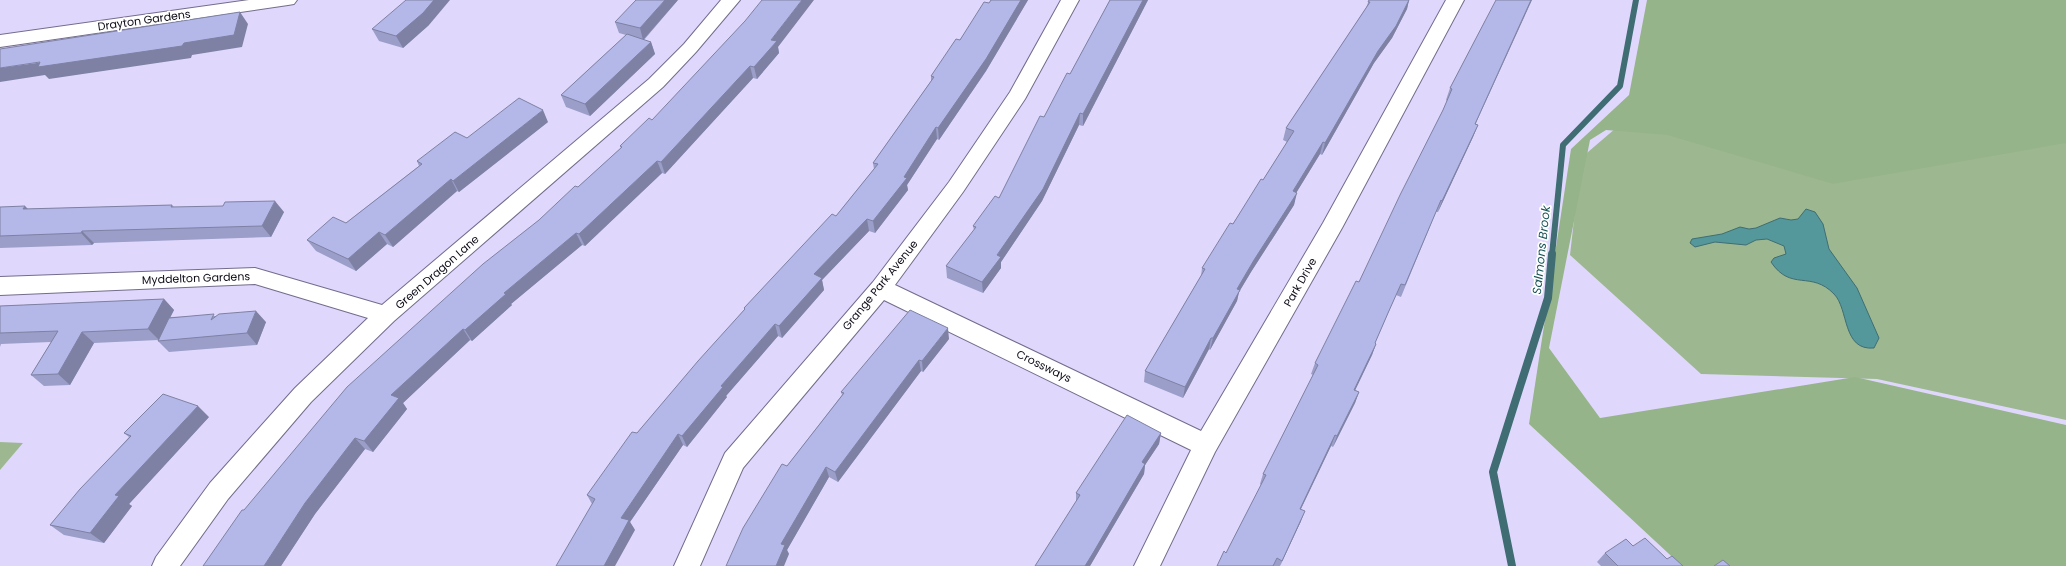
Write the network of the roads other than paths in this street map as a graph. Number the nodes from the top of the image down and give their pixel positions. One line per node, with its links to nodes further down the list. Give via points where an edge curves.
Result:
1 (288, 0): 5 (street, Drayton Gardens)
2 (731, 0): 8 (street, Green Dragon Lane, via 656,83)
3 (1070, 0): 7 (street, Grange Park Avenue, via 1018,94 956,187)
4 (1455, 0): 9 (street, Park Drive, via 1331,228)
5 (0, 41)
6 (0, 286): 8 (street, Myddelton Gardens, via 255,276)
7 (881, 288): 9 (street, Crossways); 11 (street, Grange Park Avenue, via 734,461)
8 (386, 315): 10 (street, Green Dragon Lane, via 287,413 219,491)
9 (1206, 445): 12 (street, Park Drive)
10 (165, 566)
11 (687, 566)
12 (1147, 566)

